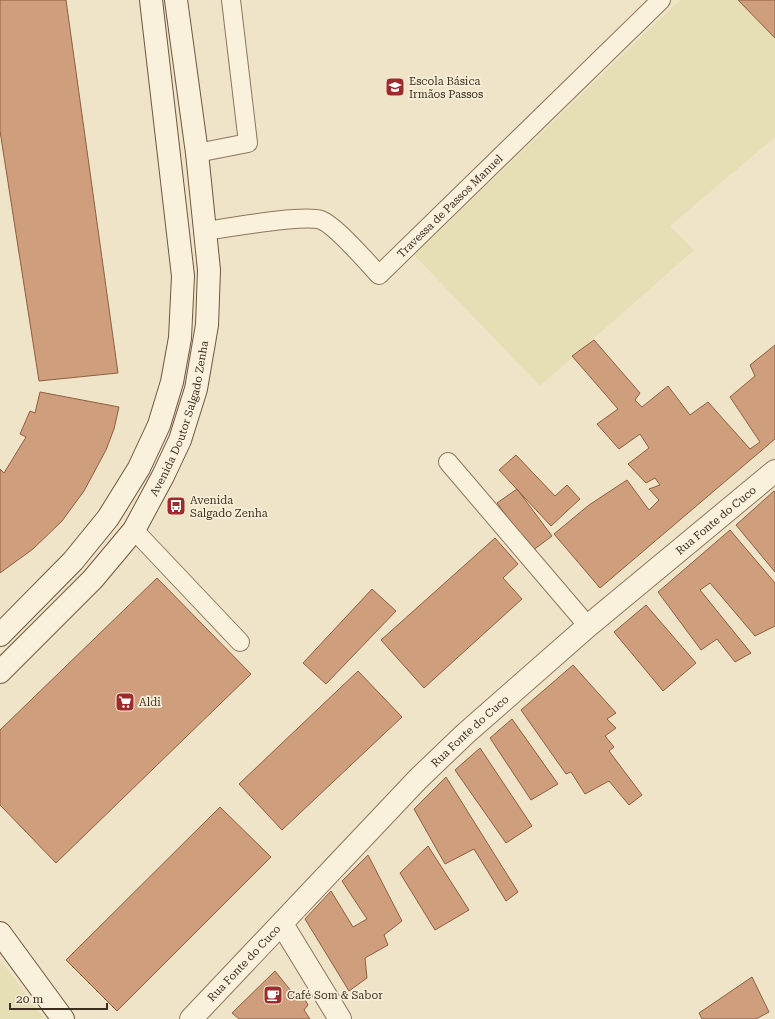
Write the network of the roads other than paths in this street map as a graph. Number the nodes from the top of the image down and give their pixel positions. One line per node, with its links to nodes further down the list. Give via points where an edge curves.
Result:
1 (151, 0): 6 (main road, Avenida Doutor Salgado Zenha)
2 (176, 0): 5 (main road, Avenida Doutor Salgado Zenha)
3 (231, 0): 5 (lane, via 248,143)
4 (661, 0): 7 (lane, Travessa de Passos Manuel, via 379,275 339,234 321,220 299,219)
5 (197, 153): 6 (main road); 7 (main road, Avenida Doutor Salgado Zenha)
6 (170, 157): 12 (main road, Avenida Doutor Salgado Zenha, via 183,276 180,338 172,382 159,426 108,518 73,561)
7 (205, 231): 10 (main road, Avenida Doutor Salgado Zenha, via 209,270 207,325 196,389 180,440)
8 (448, 462): 11 (lane)
9 (775, 471): 11 (main road, Rua Fonte do Cuco)
10 (134, 530): 13 (main road, Avenida Doutor Salgado Zenha, via 93,579); 14 (lane)
11 (588, 626): 16 (main road, Rua Fonte do Cuco, via 465,734 418,779)
12 (7, 628): 13 (main road, Avenida Doutor Salgado Zenha)
13 (33, 640): 15 (main road, Avenida Doutor Salgado Zenha)
14 (240, 642)
15 (0, 672)
16 (282, 924): 19 (main road, Rua Fonte do Cuco); 20 (main road)
17 (0, 933): 18 (main road)
18 (63, 1019)
19 (191, 1019)
20 (340, 1019)

